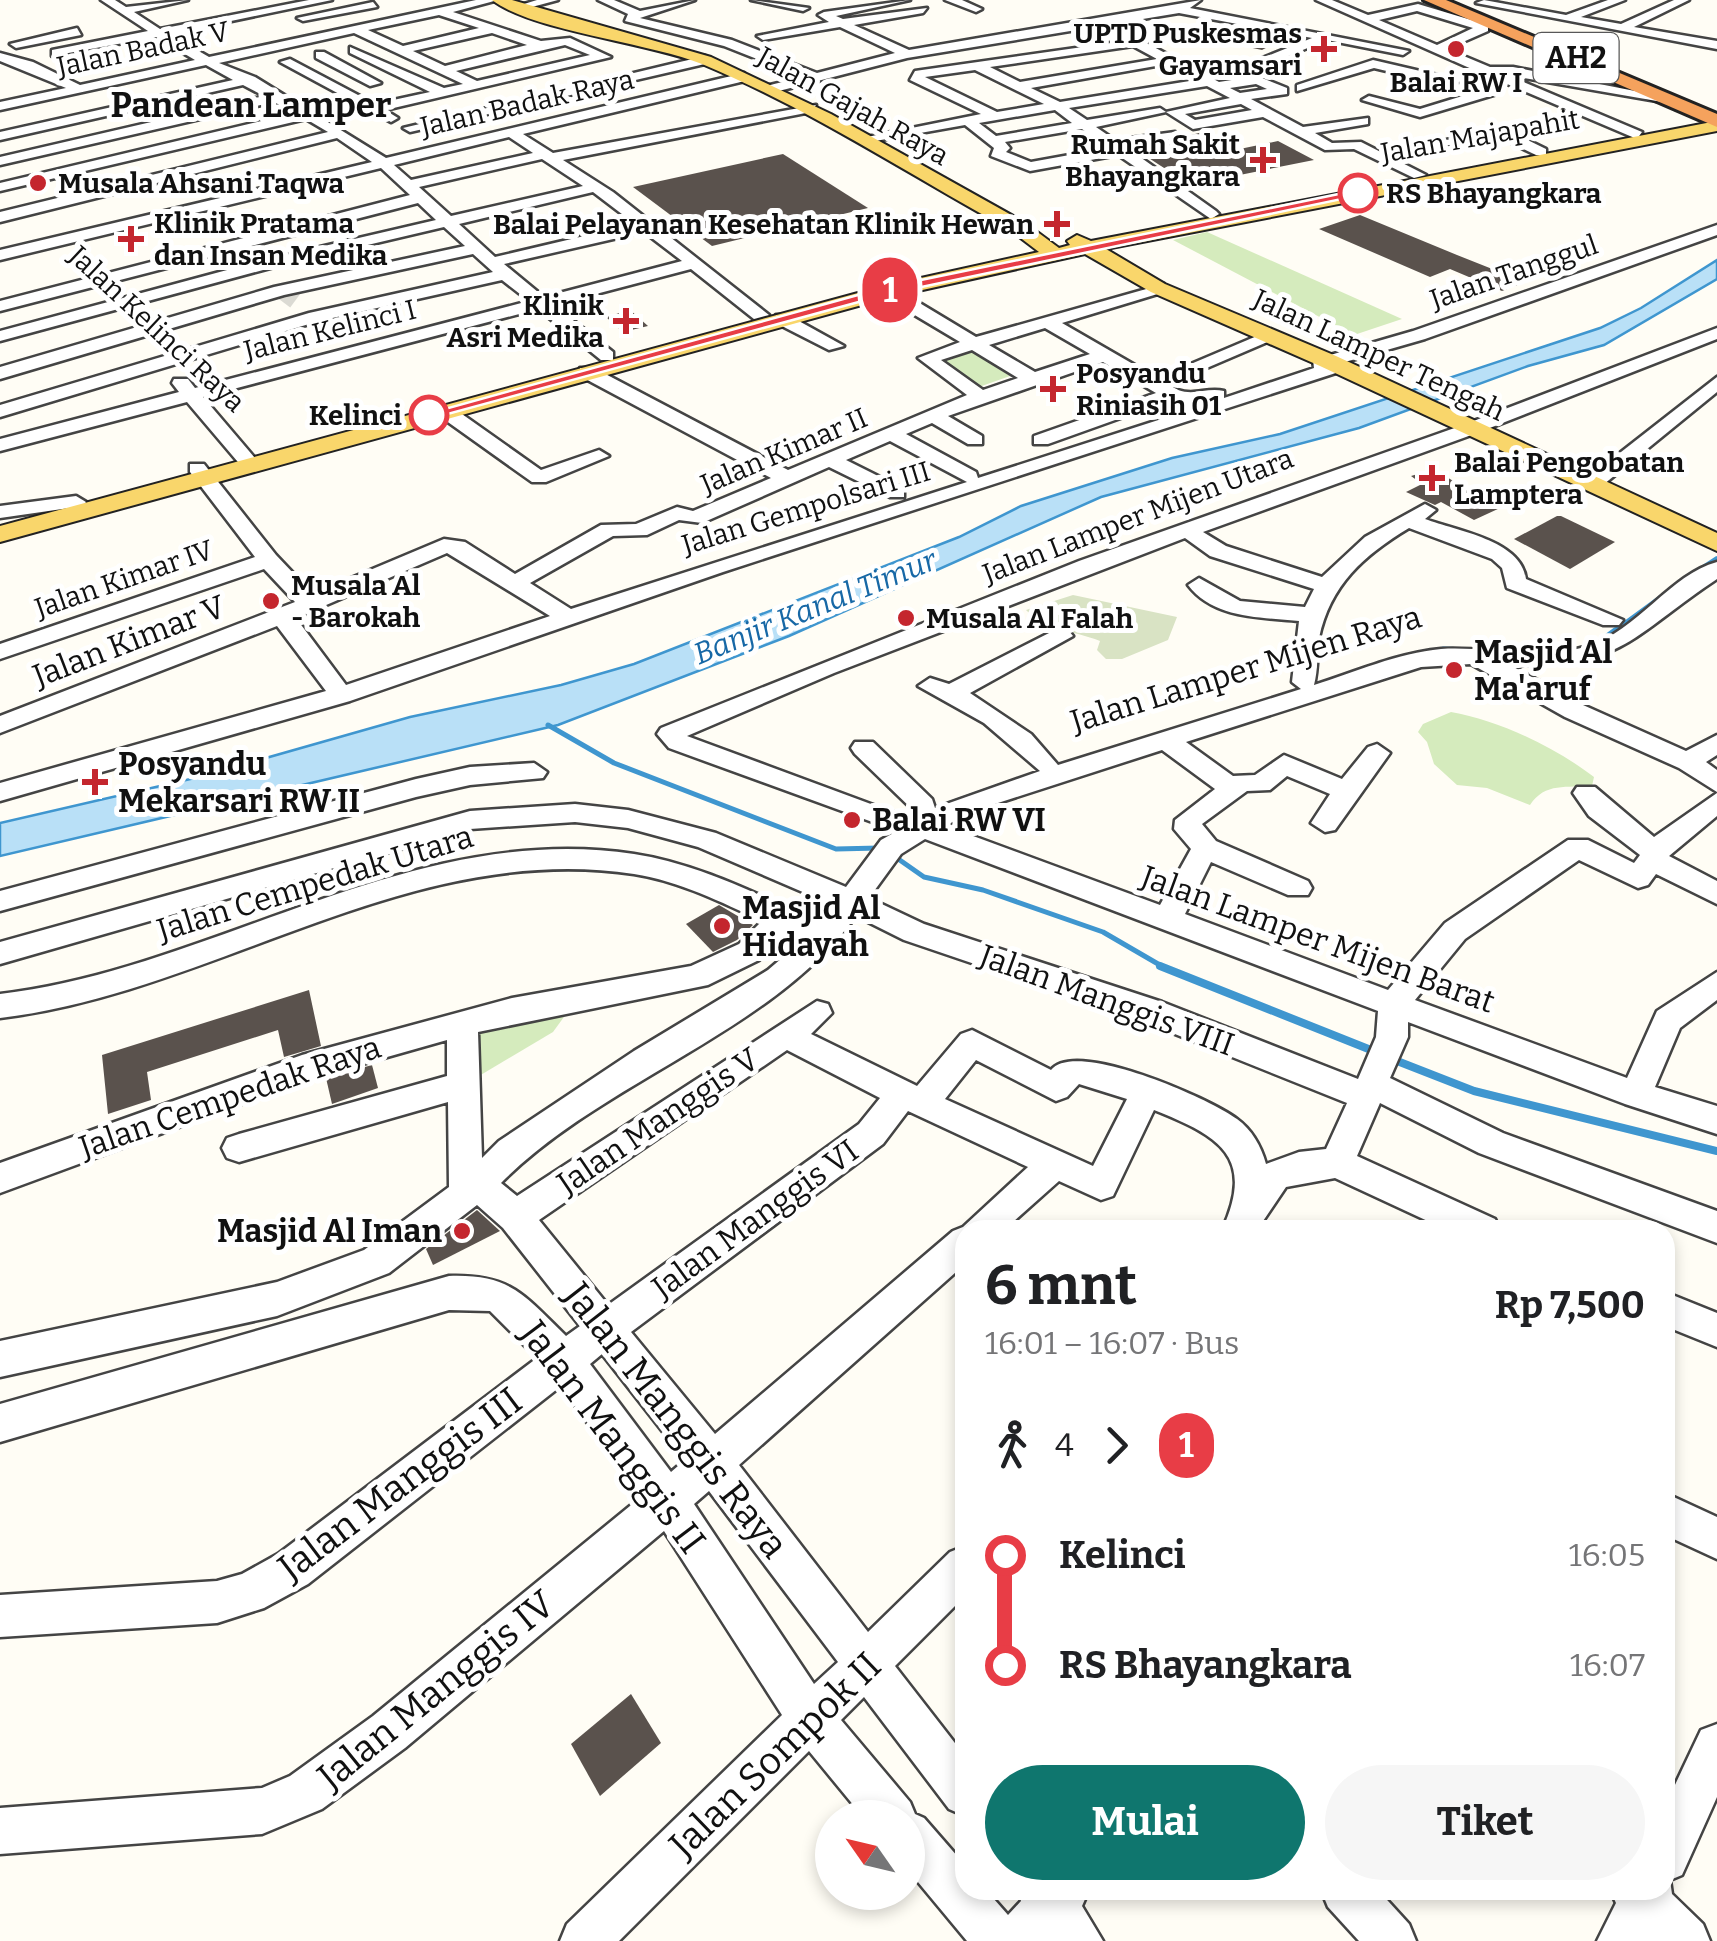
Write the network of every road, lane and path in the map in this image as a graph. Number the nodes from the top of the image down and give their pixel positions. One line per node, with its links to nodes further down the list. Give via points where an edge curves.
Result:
1 (326, 0): 17 (street)
2 (496, 0): 22 (main road, Jalan Gajah Raya); 28 (street, Jalan Badak V)
3 (552, 0): 22 (street)
4 (604, 0): 33 (street)
5 (689, 0): 21 (street)
6 (756, 0): 29 (street)
7 (904, 0): 29 (street)
8 (951, 0): 24 (street)
9 (1131, 0): 25 (street)
10 (1196, 0): 25 (street)
11 (1322, 0): 36 (street)
12 (1433, 0): 120 (highway, AH2)
13 (1454, 0): 120 (highway, AH2)
14 (1544, 0): 27 (street)
15 (1619, 0): 35 (street)
16 (1683, 0): 30 (street)
17 (287, 2): 32 (street); 53 (street)
18 (379, 2): 32 (street)
19 (1482, 3): 27 (street)
20 (186, 5): 23 (street)
21 (664, 7): 33 (street); 34 (street)
22 (518, 8): 44 (main road, Jalan Gajah Raya)
23 (122, 9): 53 (street)
24 (976, 9)
25 (1180, 9): 51 (street); 69 (street)
26 (923, 10): 38 (street)
27 (1527, 11): 35 (street)
28 (442, 12): 37 (street); 43 (street, Jalan Badak V)
29 (824, 15): 38 (street)
30 (1651, 15): 41 (street); 47 (street)
31 (85, 16): 46 (street)
32 (312, 16): 43 (street); 53 (street)
33 (634, 17): 44 (street); 56 (street)
34 (699, 17)
35 (1568, 18): 41 (street)
36 (1368, 19): 65 (street); 65 (street, via 1418,6 1484,28)
37 (469, 21): 42 (street); 55 (street)
38 (842, 23): 45 (street); 48 (street)
39 (100, 28): 58 (street)
40 (890, 28): 45 (street)
41 (1622, 28): 60 (street)
42 (492, 29): 52 (street); 66 (street)
43 (351, 31): 55 (street); 68 (street, Jalan Badak V)
44 (597, 31): 49 (main road, Jalan Gajah Raya)
45 (864, 32): 54 (street); 57 (street)
46 (0, 33): 58 (street)
47 (1717, 33)
48 (757, 34): 56 (street); 64 (street)
49 (618, 36): 63 (street); 76 (main road, Jalan Gajah Raya)
50 (918, 36): 57 (street)
51 (1327, 36): 74 (street); 85 (street)
52 (514, 37): 59 (street); 73 (street)
53 (173, 38): 67 (street); 67 (street, via 73,63); 68 (street); 72 (street)
54 (832, 38)
55 (382, 42): 62 (street); 66 (street)
56 (726, 42): 93 (street)
57 (884, 42): 61 (street); 69 (street)
58 (16, 44): 67 (street)
59 (540, 45): 63 (street, via 562,41); 86 (street)
60 (1717, 45)
61 (856, 47)
62 (350, 48): 70 (street); 104 (street)
63 (585, 48): 75 (street); 80 (street)
64 (795, 48)
65 (1437, 49): 74 (street)
66 (402, 50): 73 (street)
67 (56, 53)
68 (236, 54): 72 (street, Jalan Badak V)
69 (907, 54): 84 (street)
70 (320, 55): 79 (street); 111 (street)
71 (0, 56): 81 (street)
72 (210, 59): 89 (street); 105 (street, Jalan Badak V)
73 (422, 59): 86 (street)
74 (1457, 59): 90 (street)
75 (615, 60): 91 (street); 92 (street); 99 (street)
76 (704, 60): 91 (street); 94 (main road, Jalan Gajah Raya)
77 (1170, 60): 82 (street, via 1131,42); 98 (street); 100 (street)
78 (828, 61): 84 (street)
79 (286, 62): 83 (street); 106 (street)
80 (528, 63)
81 (29, 64): 87 (street); 88 (street)
82 (975, 65): 100 (street); 125 (street, via 916,77)
83 (270, 66)
84 (844, 67): 93 (street)
85 (1249, 68)
86 (444, 70): 97 (street)
87 (0, 72)
88 (43, 72): 95 (street); 105 (street)
89 (241, 72): 105 (street); 109 (street); 121 (street)
90 (1486, 72): 96 (street, via 1449,81); 101 (street); 120 (street, via 1513,71)
91 (649, 74): 108 (street)
92 (513, 76): 97 (street); 99 (street)
93 (812, 76): 103 (street)
94 (744, 77): 103 (main road, Jalan Gajah Raya); 126 (street, Jalan Badak Raya)
95 (14, 78)
96 (1428, 78): 102 (street, via 1373,64); 113 (street)
97 (474, 84): 104 (street)
98 (1213, 84): 107 (street); 112 (street); 112 (street, via 1255,80 1282,92)
99 (533, 86): 108 (street); 127 (street)
100 (1019, 86): 114 (street)
101 (1520, 86): 113 (street, via 1420,113); 142 (street)
102 (1302, 88)
103 (771, 89): 119 (main road, Jalan Gajah Raya)
104 (441, 92): 111 (street)
105 (83, 93): 115 (street, Jalan Badak V); 121 (street); 129 (street)
106 (346, 93): 110 (street); 118 (street)
107 (1132, 93): 114 (street); 122 (street)
108 (552, 96): 126 (street); 134 (street)
109 (279, 97): 116 (street); 136 (street)
110 (329, 97)
111 (410, 99): 118 (street)
112 (1241, 99): 122 (street); 124 (street)
113 (1369, 100): 117 (street)
114 (1056, 105): 125 (street); 135 (street)
115 (0, 106)
116 (304, 107): 139 (street); 148 (street)
117 (1348, 107)
118 (376, 108): 127 (street)
119 (810, 108): 144 (main road, Jalan Gajah Raya); 151 (street)
120 (1685, 108): 128 (highway); 142 (main road, Jalan Majapahit)
121 (110, 111): 136 (street); 143 (street)
122 (1167, 112): 124 (street, via 1196,125); 135 (street)
123 (1290, 112): 124 (street)
124 (1269, 113): 137 (street)
125 (995, 116): 130 (street)
126 (584, 117): 140 (street, Jalan Badak Raya)
127 (392, 118): 134 (street)
128 (1717, 118): 161 (main road, Jalan Majapahit)
129 (0, 119)
130 (968, 120): 144 (street); 146 (street)
131 (1363, 120): 137 (street)
132 (1142, 124): 135 (street)
133 (1535, 125): 138 (street)
134 (410, 128): 149 (street)
135 (1089, 128): 146 (street); 147 (street)
136 (137, 129): 148 (street); 152 (street)
137 (1302, 131): 156 (street, via 1330,147 1358,146)
138 (1499, 132): 145 (street); 150 (street)
139 (340, 133): 153 (street); 154 (street)
140 (512, 133): 149 (street, Jalan Badak Raya); 151 (street)
141 (1170, 135): 147 (street)
142 (1637, 135): 150 (main road, Jalan Majapahit)
143 (0, 136)
144 (864, 139): 168 (main road, Jalan Gajah Raya)
145 (1444, 142)
146 (998, 144): 147 (street, via 996,153 1025,167)
147 (1116, 148): 163 (street)
148 (162, 149): 154 (street); 157 (street)
149 (440, 149): 153 (street, Jalan Badak Raya)
150 (1541, 152): 156 (main road, Jalan Majapahit)
151 (553, 160): 155 (street); 158 (street); 160 (street)
152 (0, 161)
153 (381, 161): 159 (street); 165 (street, Jalan Badak Raya)
154 (187, 168): 164 (street); 165 (street)
155 (474, 171): 159 (street); 160 (street)
156 (1419, 175): 161 (main road, Jalan Majapahit)
157 (0, 188)
158 (592, 188): 160 (street); 167 (street)
159 (415, 191): 165 (street); 171 (street)
160 (504, 191): 171 (street)
161 (1318, 196): 163 (main road, Jalan Majapahit); 172 (main road, Jalan Majapahit)
162 (565, 210): 166 (street)
163 (1211, 214): 173 (main road, Jalan Majapahit)
164 (0, 220): 179 (street, Jalan Kelinci Raya)
165 (230, 220): 176 (street); 179 (street); 179 (street, Jalan Badak Raya)
166 (517, 225)
167 (648, 226): 177 (street); 181 (street)
168 (1017, 226): 173 (main road); 174 (main road, Jalan Gajah Raya); 178 (main road)
169 (1717, 230): 203 (street, Jalan Tanggul)
170 (492, 231): 171 (street)
171 (464, 235): 176 (street); 181 (street); 185 (street)
172 (1125, 238): 173 (main road, Jalan Majapahit); 182 (main road, via 1117,253)
173 (1084, 241): 174 (main road, Jalan Majapahit); 182 (main road, Jalan Lamper Tengah)
174 (1040, 253): 178 (main road, Jalan Majapahit); 182 (main road); 184 (main road)
175 (0, 255): 179 (street)
176 (270, 263): 180 (street)
177 (695, 263): 186 (street, Jalan Kelinci I); 190 (street)
178 (960, 265): 190 (main road, Jalan Majapahit)
179 (50, 266): 187 (street); 188 (street, Jalan Kelinci Raya)
180 (252, 268): 185 (street); 188 (street)
181 (499, 268): 186 (street); 189 (street)
182 (1130, 272): 183 (main road, Jalan Lamper Tengah)
183 (1158, 288): 191 (street); 195 (main road, Jalan Lamper Tengah)
184 (887, 291): 190 (main road); 196 (street)
185 (286, 295): 189 (street); 194 (street)
186 (540, 304): 198 (street, Jalan Kelinci I); 200 (street)
187 (0, 306)
188 (97, 310): 193 (street); 194 (street, Jalan Kelinci Raya)
189 (316, 317): 198 (street); 202 (street)
190 (771, 317): 197 (street); 200 (main road); 207 (main road)
191 (1048, 322): 196 (street); 201 (street)
192 (1717, 333): 199 (street, Jalan Lamper Mijen Utara)
193 (0, 336)
194 (129, 336): 202 (street, Jalan Kelinci Raya); 204 (street)
195 (1270, 336): 203 (main road, Jalan Lamper Tengah); 205 (street)
196 (974, 343): 208 (street); 213 (street, via 927,358)
197 (836, 346)
198 (358, 352): 211 (street, Jalan Kelinci I)
199 (1668, 352): 206 (street); 218 (street, Jalan Lamper Mijen Utara)
200 (607, 356): 210 (main road)
201 (1101, 356): 208 (street, Jalan Kimar II); 212 (street)
202 (161, 364): 211 (street, Jalan Kelinci Raya); 214 (street)
203 (1340, 367): 212 (street, via 1195,402); 218 (main road, Jalan Lamper Tengah); 248 (street, Jalan Gempolsari III)
204 (2, 369): 214 (street)
205 (1188, 369)
206 (1717, 370)
207 (587, 372): 210 (main road); 229 (street)
208 (1031, 378): 213 (street, Jalan Kimar II)
209 (1717, 383): 230 (street)
210 (495, 391): 216 (main road); 225 (main road)
211 (192, 394): 219 (street, Jalan Kelinci I); 225 (street, Jalan Kelinci Raya)
212 (1171, 394): 222 (street)
213 (981, 397): 217 (street, Jalan Kimar II)
214 (33, 402): 215 (street); 219 (street)
215 (0, 411)
216 (445, 411): 224 (street, via 539,478); 225 (main road)
217 (934, 416): 220 (street, Jalan Kimar II); 221 (street)
218 (1462, 425): 230 (main road, Jalan Lamper Tengah); 237 (street, Jalan Lamper Mijen Utara)
219 (56, 430): 223 (street, Jalan Kelinci I)
220 (894, 434): 226 (street, Jalan Kimar II); 228 (street)
221 (974, 440)
222 (1040, 440)
223 (0, 445)
224 (599, 456)
225 (247, 459): 227 (main road)
226 (830, 460): 229 (street, Jalan Kimar II); 231 (street)
227 (200, 472): 233 (main road); 238 (main road); 240 (street)
228 (969, 476)
229 (786, 477): 242 (street, Jalan Kimar II, via 694,518 678,513 640,530 613,528)
230 (1591, 485): 239 (main road, Jalan Lamper Tengah)
231 (896, 493)
232 (1401, 494): 235 (street)
233 (76, 502): 234 (street); 236 (main road)
234 (0, 512)
235 (1418, 514): 244 (street, via 1378,538); 249 (street, via 1500,554 1513,566 1515,583)
236 (0, 523)
237 (1184, 529): 244 (street, via 1218,551); 271 (street, Jalan Lamper Mijen Utara, via 670,734)
238 (0, 534)
239 (1717, 545): 249 (street)
240 (268, 560): 245 (street); 252 (street, Jalan Kimar IV)
241 (1717, 570): 249 (street)
242 (513, 584): 245 (street, via 450,545); 248 (street)
243 (1199, 585): 247 (street, via 1231,606)
244 (1325, 585): 247 (street)
245 (309, 604): 246 (street, Jalan Kimar V)
246 (282, 616): 255 (street); 256 (street, Jalan Kimar V)
247 (1310, 616): 254 (street)
248 (568, 617): 255 (street)
249 (1610, 631): 251 (street, via 1602,649 1562,658)
250 (1060, 636): 262 (street, via 941,690 1032,748)
251 (1452, 648): 253 (street); 261 (street)
252 (0, 652)
253 (1371, 669): 254 (street, Jalan Lamper Mijen Raya); 257 (street)
254 (1304, 682): 262 (street, Jalan Lamper Mijen Raya)
255 (341, 695): 267 (street)
256 (0, 725)
257 (1165, 740): 265 (street); 271 (street)
258 (1717, 743): 261 (street)
259 (864, 748): 271 (street)
260 (1377, 753): 266 (street)
261 (1688, 762): 264 (street)
262 (1046, 764): 271 (street, Jalan Lamper Mijen Raya)
263 (534, 772): 277 (street, via 416,788)
264 (1717, 783)
265 (1233, 789): 266 (street, via 1242,782 1259,785 1284,764); 272 (street, via 1188,820)
266 (1346, 791): 270 (street)
267 (0, 792)
268 (1586, 793): 273 (street)
269 (1717, 802): 273 (street)
270 (1325, 823)
271 (905, 829): 275 (street); 279 (street, Jalan Lamper Mijen Barat)
272 (1206, 848): 274 (street); 279 (street)
273 (1654, 856): 276 (street); 283 (street, via 1638,878 1575,848 1456,932)
274 (1298, 888)
275 (858, 891): 280 (street); 281 (street, Jalan Manggis VIII, via 654,824 528,814 444,827); 288 (street, Jalan Manggis VIII, via 914,932)
276 (1717, 894)
277 (0, 901)
278 (783, 918): 280 (street, Jalan Cempedak Utara); 284 (street, Jalan Cempedak Utara, via 721,888 634,864 528,860 424,879 113,982); 286 (street, Jalan Cempedak Raya, via 749,952 697,978)
279 (1168, 922): 283 (street, Jalan Lamper Mijen Barat)
280 (825, 937): 298 (street, via 779,978 511,1151)
281 (0, 952)
282 (1717, 984): 291 (street, via 1668,1020)
283 (1394, 1004): 288 (street, via 1392,1037); 291 (street, Jalan Lamper Mijen Barat)
284 (0, 1006)
285 (817, 1013): 287 (street)
286 (462, 1023): 289 (street); 297 (street, Jalan Cempedak Raya, via 302,1068)
287 (786, 1036): 292 (street, Jalan Manggis V); 300 (street, Jalan Manggis V)
288 (1372, 1083): 295 (street); 303 (street, Jalan Manggis VIII, via 1491,1143)
289 (461, 1086): 294 (street, Jalan Cempedak Raya); 298 (street)
290 (1146, 1094): 292 (street, Jalan Manggis VI, via 1094,1072 1068,1072 1056,1088 972,1044); 296 (street, Jalan Manggis V, via 1104,1182); 299 (street, via 1243,1141)
291 (1636, 1095): 293 (street, Jalan Lamper Mijen Barat)
292 (907, 1099): 296 (street, Jalan Manggis V); 307 (street, Jalan Manggis VI, via 871,1134)
293 (1717, 1120)
294 (239, 1148)
295 (1337, 1163): 299 (street, via 1293,1165 1268,1176); 302 (street)
296 (1055, 1164): 301 (street)
297 (0, 1178)
298 (469, 1191): 300 (street, Jalan Manggis Raya, via 494,1196); 305 (street, via 376,1262)
299 (1246, 1216)
300 (515, 1217): 307 (street, Jalan Manggis Raya)
301 (991, 1220)
302 (1460, 1220)
303 (1717, 1227)
304 (955, 1251): 313 (street, Jalan Manggis IV)
305 (286, 1296): 309 (street); 310 (street)
306 (1675, 1312): 308 (street)
307 (605, 1329): 311 (street, Jalan Manggis III); 313 (street, Jalan Manggis Raya)
308 (1717, 1330)
309 (285, 1340): 311 (street, Jalan Manggis II, via 468,1290 502,1298); 312 (street, Jalan Manggis II)
310 (0, 1359)
311 (564, 1360): 314 (street, Jalan Manggis II); 318 (street, Jalan Manggis III, via 369,1513 249,1593 217,1602)
312 (0, 1423)
313 (710, 1461): 314 (street, Jalan Manggis IV); 319 (street, Jalan Manggis Raya)
314 (668, 1500): 320 (street, Jalan Manggis II); 324 (street, Jalan Manggis IV, via 306,1794 262,1811)
315 (1675, 1518): 316 (street)
316 (1717, 1539)
317 (955, 1577): 319 (street, Jalan Sompok II)
318 (0, 1616)
319 (867, 1666): 320 (street, Jalan Sompok II); 322 (street, Jalan Manggis Raya)
320 (810, 1718): 323 (street, Jalan Manggis II); 332 (street, Jalan Sompok II)
321 (1717, 1746): 325 (street)
322 (955, 1780)
323 (879, 1800)
324 (0, 1830)
325 (1675, 1836)
326 (925, 1854): 327 (street)
327 (955, 1890)
328 (964, 1900): 333 (street)
329 (1353, 1900): 335 (street)
330 (1638, 1906): 336 (street)
331 (1059, 1907): 334 (street)
332 (584, 1941)
333 (998, 1941)
334 (1017, 1941)
335 (1392, 1941)
336 (1686, 1941)

